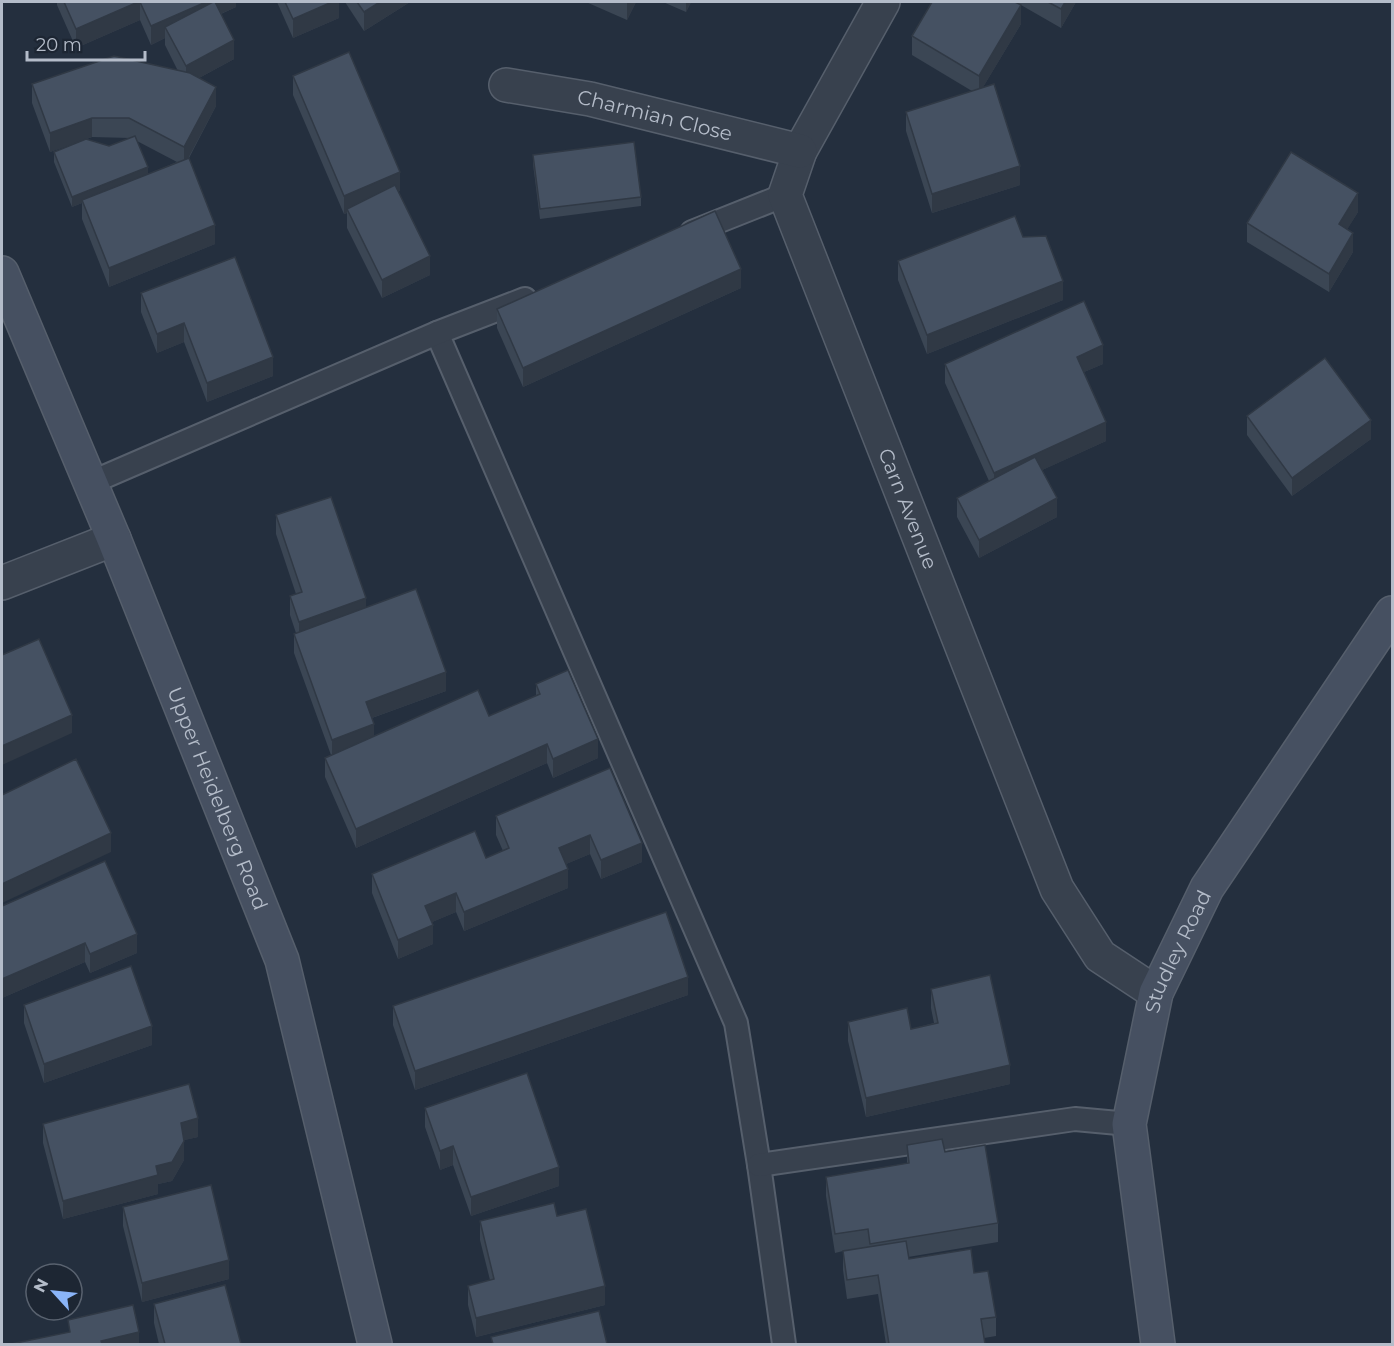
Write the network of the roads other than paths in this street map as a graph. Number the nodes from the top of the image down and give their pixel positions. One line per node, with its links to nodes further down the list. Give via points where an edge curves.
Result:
1 (883, 2): 3 (street)
2 (506, 85): 3 (street, Charmian Close, via 590,99)
3 (800, 151): 4 (street)
4 (785, 195): 5 (lane); 13 (street, Carn Avenue, via 1057,889 1100,956)
5 (677, 238)
6 (2, 273): 9 (main road, Upper Heidelberg Road)
7 (546, 290): 8 (lane)
8 (437, 333): 9 (lane); 15 (lane, via 736,1023)
9 (90, 483): 10 (main road, Upper Heidelberg Road)
10 (114, 539): 11 (street); 16 (main road, Upper Heidelberg Road, via 282,960)
11 (2, 583)
12 (1392, 613): 13 (main road, Studley Road, via 1207,888)
13 (1156, 993): 14 (main road, Studley Road)
14 (1129, 1124): 15 (lane, via 1075,1119); 18 (main road, Studley Road)
15 (759, 1165): 17 (lane)
16 (375, 1344)
17 (784, 1344)
18 (1158, 1344)

